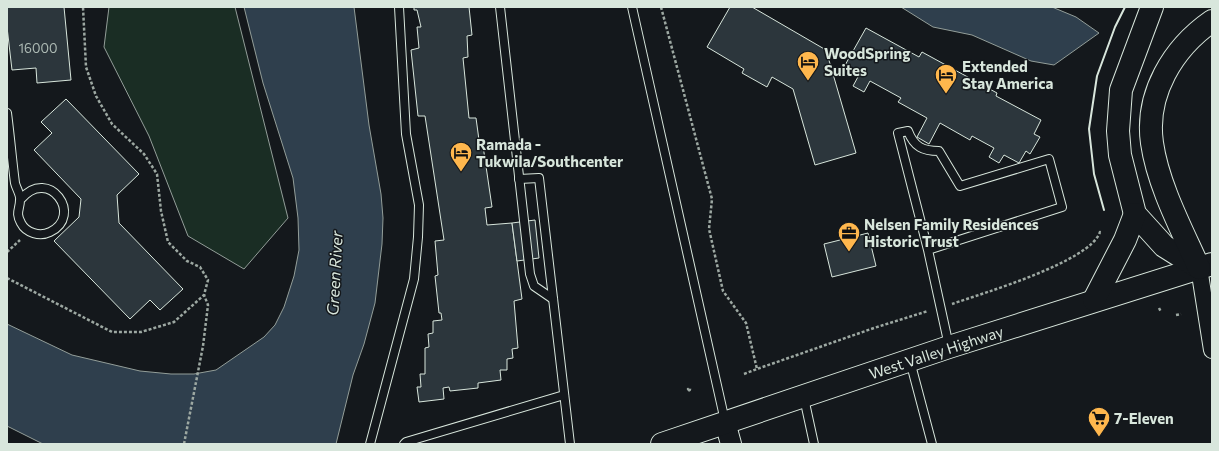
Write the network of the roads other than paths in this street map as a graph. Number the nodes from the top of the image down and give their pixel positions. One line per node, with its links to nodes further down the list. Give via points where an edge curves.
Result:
1 (399, 7): 21 (lane, via 406,134 419,206 418,237 414,280)
2 (500, 7): 7 (lane)
3 (632, 7): 20 (lane)
4 (1152, 7): 9 (main road, via 1121,90 1118,131 1120,155)
5 (1212, 21): 11 (main road, via 1187,41 1172,59 1158,90 1152,123 1152,143 1161,180)
6 (7, 113): 8 (lane, via 15,183)
7 (519, 179): 12 (lane, via 530,274 534,286); 12 (lane, via 539,178)
8 (21, 199): 8 (lane, via 18,217 29,232 47,234 61,223 64,205 53,191 35,188 26,192)
9 (1135, 214): 11 (main road, via 1164,246); 13 (main road, via 1125,240)
10 (928, 250): 10 (lane, via 898,133 908,131 913,143 928,151 939,151 960,186 1048,159 1062,207); 15 (lane)
11 (1205, 266): 13 (main road, West Valley Highway); 14 (street)
12 (553, 299): 18 (lane)
13 (1094, 300): 15 (main road, West Valley Highway)
14 (1211, 333): 16 (street)
15 (949, 346): 17 (main road, West Valley Highway)
16 (1212, 350)
17 (910, 360): 19 (main road, West Valley Highway); 27 (lane)
18 (564, 395): 22 (lane); 23 (lane)
19 (804, 396): 20 (main road, West Valley Highway); 26 (lane)
20 (725, 422): 24 (main road, West Valley Highway); 25 (street)
21 (370, 444)
22 (404, 444)
23 (570, 444)
24 (662, 444)
25 (731, 444)
26 (814, 444)
27 (932, 444)

